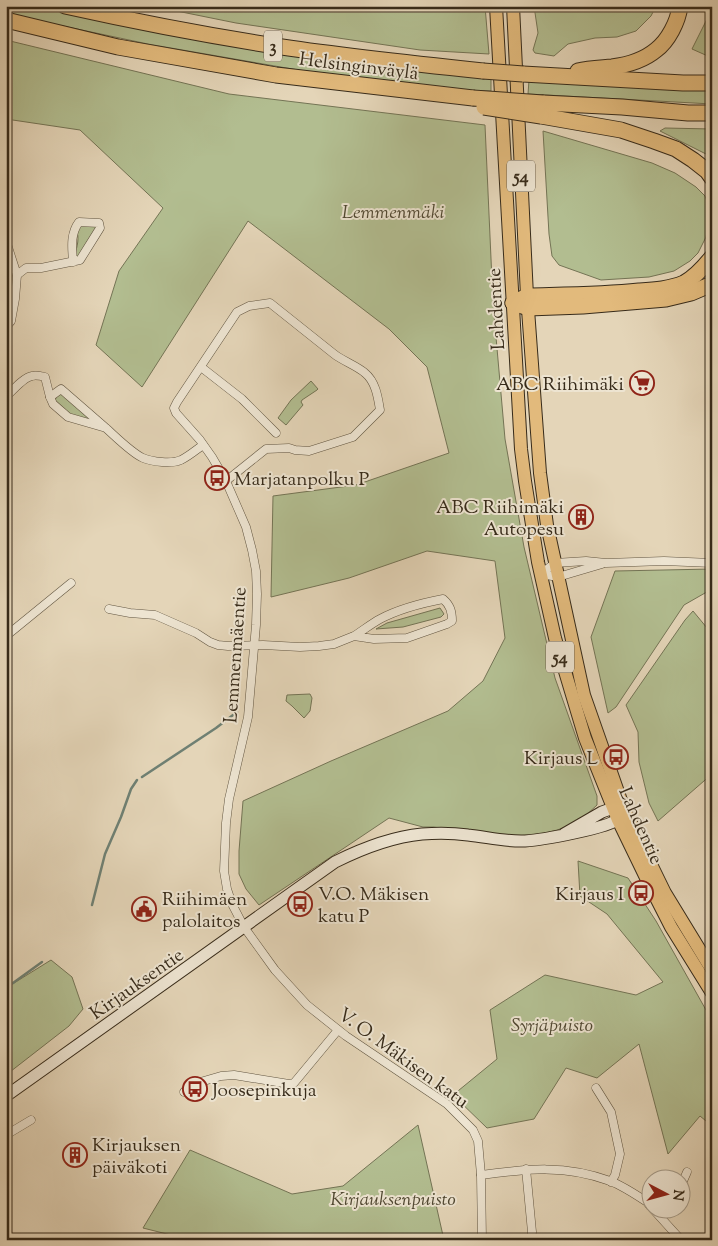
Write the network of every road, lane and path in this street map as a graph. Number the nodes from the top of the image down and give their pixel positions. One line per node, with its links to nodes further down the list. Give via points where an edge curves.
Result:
1 (65, 6): 6 (highway, Helsinginväylä / 3, bridge, via 281,47 483,71)
2 (496, 6): 17 (main road, Lahdentie / 54)
3 (513, 6): 16 (main road, Lahdentie / 54)
4 (680, 6): 6 (highway, via 674,26 656,51 628,64 584,69)
5 (6, 20): 8 (highway, Helsinginväylä / 3, bridge, via 118,47 276,75)
6 (559, 76): 7 (highway, 3)
7 (712, 83)
8 (542, 110): 9 (highway, Helsinginväylä / 3, via 622,107); 10 (highway, via 621,130 676,149)
9 (712, 113)
10 (712, 178)
11 (6, 240): 14 (street)
12 (712, 257): 16 (highway, via 682,284 661,289)
13 (73, 262): 13 (street, via 83,256 100,228 99,223 79,222 75,227); 14 (street, via 26,268)
14 (17, 276): 18 (street, via 11,321)
15 (712, 284): 16 (highway, via 666,299 592,305)
16 (528, 302): 17 (highway); 28 (main road, Lahdentie / 54, via 540,473)
17 (513, 303): 29 (main road, Lahdentie / 54, via 523,465)
18 (6, 327)
19 (201, 367): 23 (street, via 242,399); 24 (street, Lemmenmäentie, via 174,408); 25 (street, via 237,312 249,306 270,303 342,360 366,373 376,390 380,410 353,437 309,451 266,449)
20 (6, 397): 21 (street, via 27,378 39,376 45,377)
21 (50, 397): 22 (street, via 68,417); 22 (street, via 61,389)
22 (106, 428): 24 (street, via 142,458 157,462 181,460)
23 (276, 434)
24 (204, 445): 25 (street, Lemmenmäentie)
25 (226, 481): 35 (street, Lemmenmäentie, via 246,527 256,571)
26 (606, 563): 27 (street); 28 (street); 30 (street)
27 (712, 563)
28 (555, 564): 29 (street); 30 (main road, Lahdentie / 54)
29 (541, 574): 30 (street); 36 (main road, Lahdentie / 54, via 555,638 585,738)
30 (558, 577): 36 (main road, Lahdentie / 54, via 584,695)
31 (71, 583): 33 (street)
32 (109, 608): 35 (street, via 155,615 218,645)
33 (6, 636)
34 (354, 636): 34 (street, via 407,638 447,624 452,620 452,614 449,604 443,599 429,602 393,613); 35 (street, via 318,646)
35 (255, 645): 37 (street, Lemmenmäentie, via 248,716 229,799 224,852 227,889)
36 (618, 813): 37 (street, Kirjauksentie, via 588,830 525,841 422,834 379,843 336,862); 38 (main road, Lahdentie / 54); 39 (main road, Lahdentie / 54, via 648,884)
37 (244, 927): 40 (street, V. O. Mäkisen katu, via 306,1005); 43 (street, Kirjauksentie)
38 (712, 970)
39 (712, 993)
40 (338, 1030): 42 (street, via 294,1082 221,1076 190,1085); 47 (street, V. O. Mäkisen katu, via 447,1104 467,1123 478,1141)
41 (596, 1088): 48 (street, via 611,1112 620,1154 616,1175)
42 (184, 1092)
43 (7, 1096)
44 (31, 1120): 45 (street)
45 (6, 1135)
46 (526, 1169): 47 (street); 48 (street, via 566,1170); 52 (street)
47 (481, 1175): 51 (street, V. O. Mäkisen katu)
48 (611, 1182): 49 (street)
49 (640, 1198)
50 (663, 1218): 53 (street)
51 (482, 1240)
52 (531, 1240)
53 (681, 1240)

